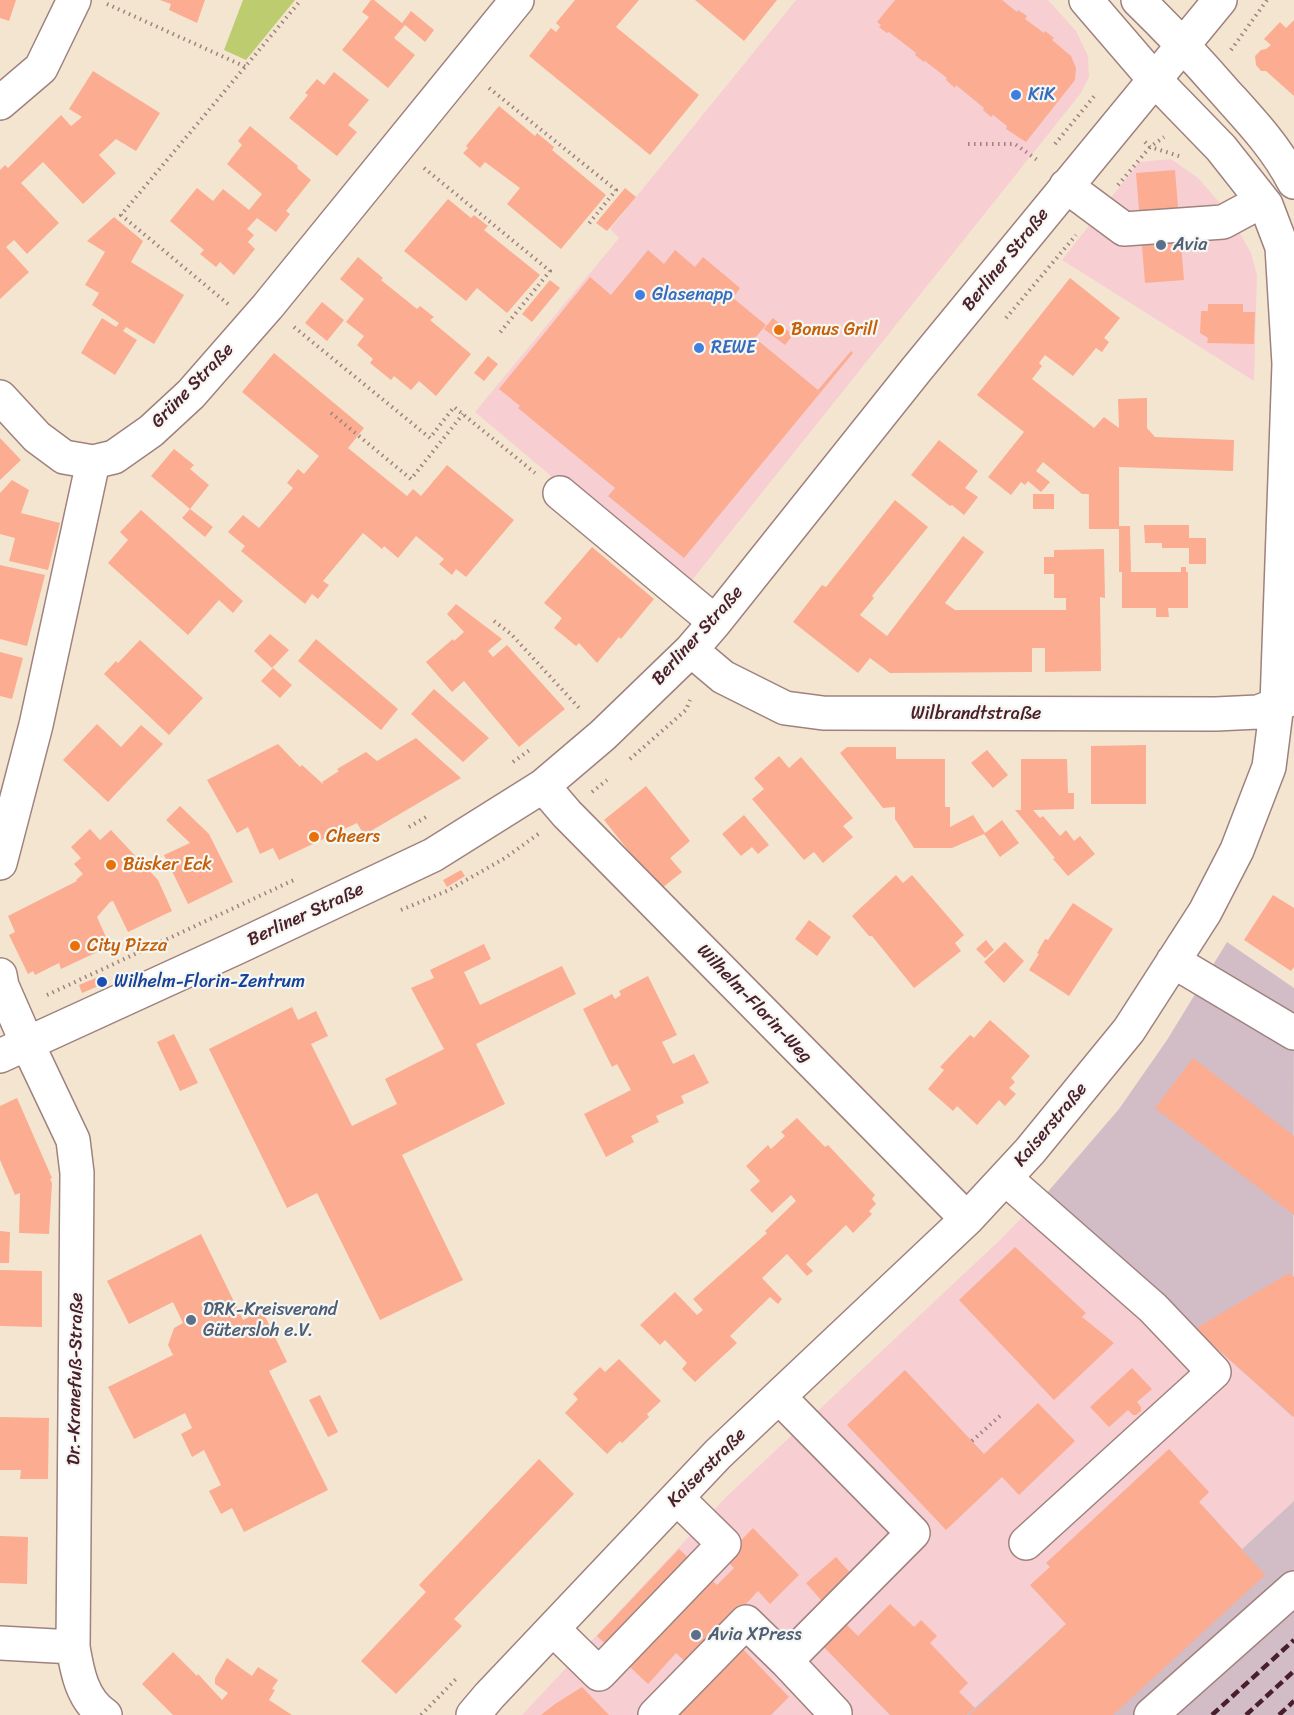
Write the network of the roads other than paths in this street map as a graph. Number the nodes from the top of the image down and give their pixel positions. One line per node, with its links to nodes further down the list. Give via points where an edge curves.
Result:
1 (74, 0): 8 (street, via 41,68)
2 (517, 0): 15 (street, Grüne Straße, via 191,394 114,457)
3 (1086, 0): 7 (street, Kaiserstraße)
4 (1138, 0): 6 (street)
5 (1220, 0): 6 (street, Berliner Straße)
6 (1183, 44): 7 (street, Berliner Straße); 9 (street, via 1282,159)
7 (1154, 79): 10 (street, Berliner Straße); 11 (street, Kaiserstraße, via 1221,148)
8 (0, 103)
9 (1294, 182)
10 (1066, 186): 11 (street, via 1124,229 1223,222); 17 (street, Berliner Straße)
11 (1262, 201): 12 (street, Kaiserstraße)
12 (1288, 247): 13 (street, Kaiserstraße)
13 (1292, 351): 19 (street, Kaiserstraße)
14 (0, 398): 15 (street, via 64,457)
15 (93, 462): 22 (street, via 36,725)
16 (560, 493): 17 (street)
17 (715, 622): 18 (street, Berliner Straße)
18 (691, 650): 19 (street, Wilbrandtstraße, via 723,677 785,708 823,713 1216,714 1258,711); 21 (street, Berliner Straße, via 603,735)
19 (1286, 701): 20 (street, Kaiserstraße)
20 (1282, 769): 23 (street, Kaiserstraße, via 1205,912)
21 (543, 786): 26 (street, Berliner Straße, via 433,855); 28 (street, Wilhelm-Florin-Weg)
22 (0, 863)
23 (1173, 961): 25 (street); 27 (street, Kaiserstraße, via 1129,1030)
24 (0, 975): 26 (street, via 13,1011)
25 (1294, 1033)
26 (13, 1049): 35 (street, Dr.-Kranefuß-Straße, via 73,1140 78,1173)
27 (1005, 1178): 28 (street, Kaiserstraße); 31 (street, via 1153,1308 1214,1372)
28 (967, 1219): 29 (street, Kaiserstraße)
29 (779, 1397): 30 (street, Kaiserstraße); 36 (street, via 914,1533)
30 (677, 1498): 33 (street, Kaiserstraße); 33 (street, via 724,1544 599,1674)
31 (1026, 1543)
32 (1294, 1588): 41 (street)
33 (553, 1629): 38 (street, Kaiserstraße)
34 (0, 1643): 35 (street)
35 (73, 1647): 37 (street, Dr.-Kranefuß-Straße, via 80,1682)
36 (786, 1661): 39 (street, via 746,1622); 40 (street, via 835,1713)
37 (105, 1715)
38 (473, 1715)
39 (655, 1715)
40 (832, 1715)
41 (1151, 1715)

